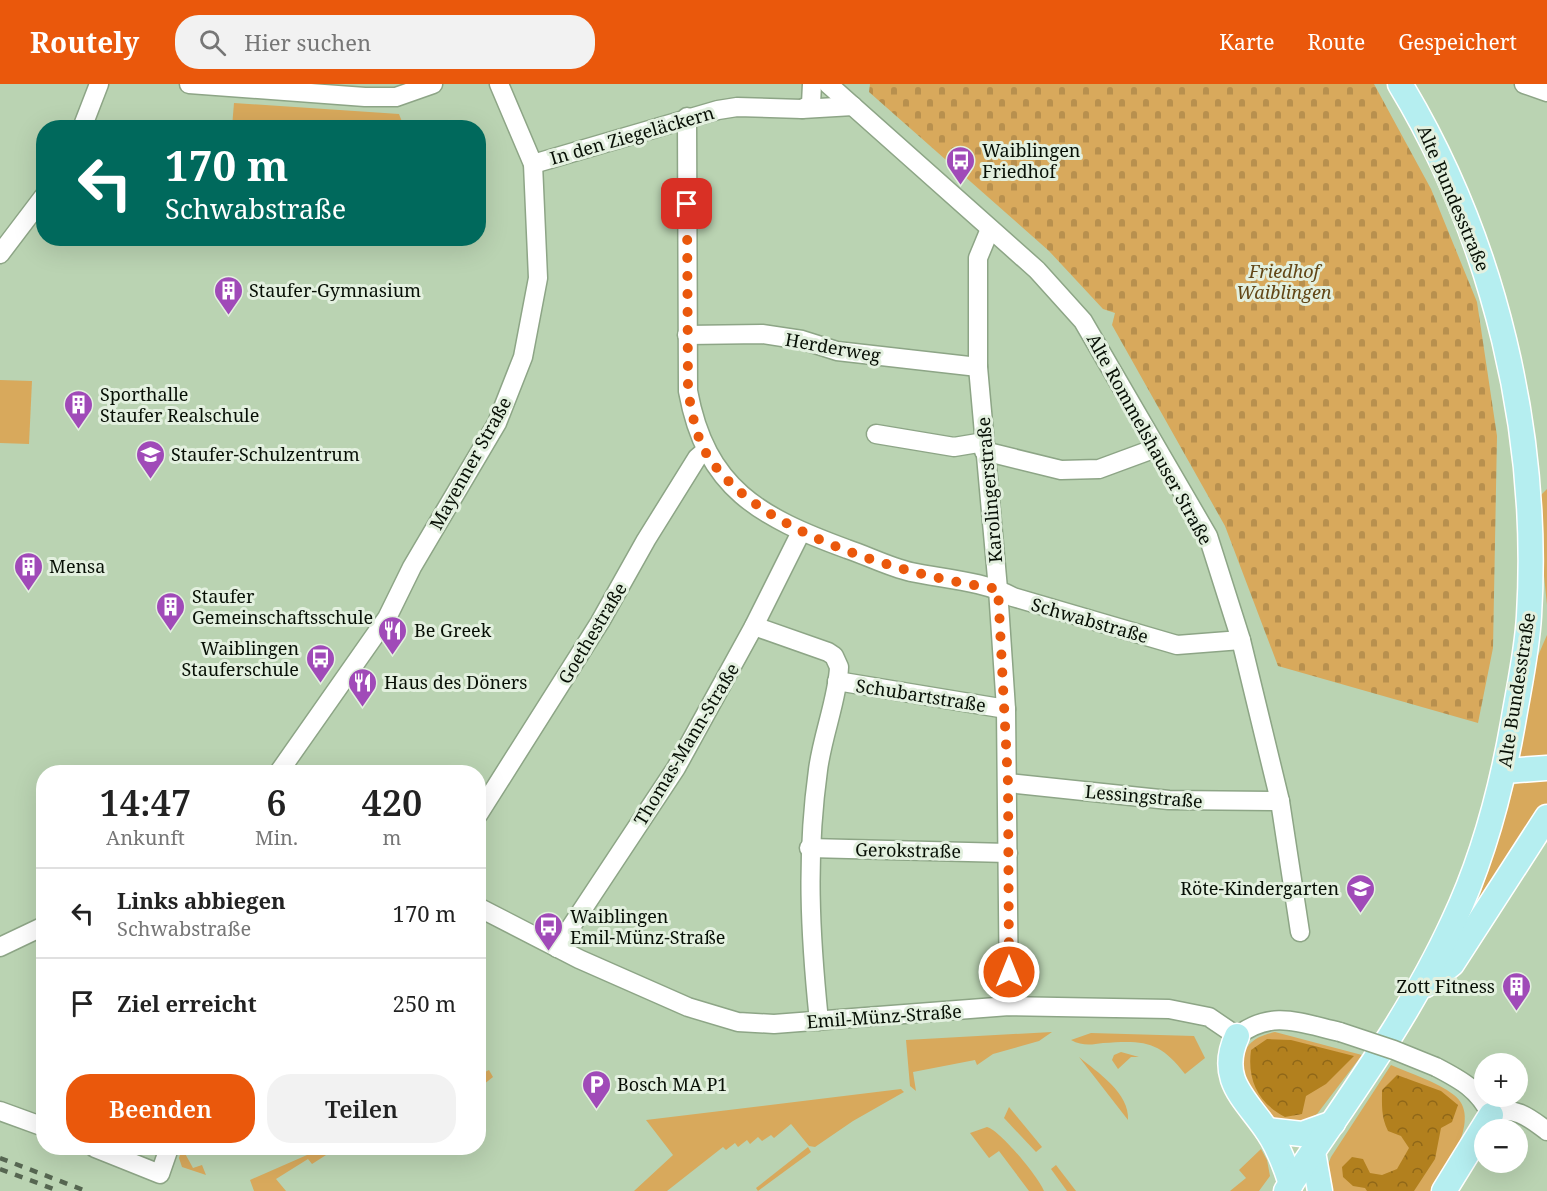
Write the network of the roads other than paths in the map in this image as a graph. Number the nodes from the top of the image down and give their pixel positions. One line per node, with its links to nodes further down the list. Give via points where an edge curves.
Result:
1 (99, 84): 13 (street)
2 (189, 84): 3 (street, via 396,97)
3 (433, 84)
4 (499, 84): 14 (street, Mayenner Straße)
5 (812, 84): 11 (street, via 812,104)
6 (828, 84): 10 (street, Alte Rommelshauser Straße)
7 (1400, 84): 32 (main road, Alte Bundesstraße, via 1453,187 1483,267 1511,371 1525,473 1529,614)
8 (1524, 84): 9 (street)
9 (1547, 92)
10 (853, 106): 11 (street, In den Ziegeläckern); 16 (street, Alte Rommelshauser Straße)
11 (802, 109): 12 (street, In den Ziegeläckern, via 737,107)
12 (687, 117): 14 (street, In den Ziegeläckern); 18 (street, Schwabstraße)
13 (85, 120)
14 (533, 164): 30 (street, Mayenner Straße, via 537,278 530,331 516,378 497,423 411,567 387,618)
15 (36, 206): 17 (street)
16 (990, 229): 19 (street, Karolingerstraße, via 978,258); 22 (street, Alte Rommelshauser Straße, via 1037,270 1083,321)
17 (0, 254)
18 (687, 335): 19 (street, Herderweg, via 762,334 837,351); 23 (street, Schwabstraße, via 688,391)
19 (978, 367): 21 (street, Karolingerstraße)
20 (876, 434): 21 (street, via 954,447)
21 (984, 446): 22 (street, via 1061,470 1099,469); 25 (street, Karolingerstraße)
22 (1156, 448): 27 (street, Alte Rommelshauser Straße, via 1208,536)
23 (705, 451): 24 (street, Schwabstraße, via 739,491 768,514); 35 (street, Goethestraße, via 697,458)
24 (801, 532): 25 (street, Schwabstraße, via 908,571); 26 (street, Thomas-Mann-Straße)
25 (998, 589): 27 (street, Schwabstraße, via 1013,597 1177,645); 29 (street, Karolingerstraße)
26 (754, 626): 28 (street, via 834,656 839,667); 43 (street, Thomas-Mann-Straße, via 676,768)
27 (1241, 640): 34 (street, Alte Rommelshauser Straße)
28 (837, 681): 29 (street, Schubartstraße); 37 (street, via 821,751)
29 (1005, 709): 33 (street, Karolingerstraße)
30 (284, 765)
31 (1547, 768): 32 (main road)
32 (1504, 771): 44 (main road, Alte Bundesstraße, via 1454,922)
33 (1008, 783): 34 (street, Lessingstraße, via 1169,800); 38 (street, Karolingerstraße)
34 (1280, 801): 41 (street, Alte Rommelshauser Straße)
35 (486, 802)
36 (1547, 817): 44 (main road, via 1452,964)
37 (809, 848): 38 (street, Gerokstraße); 46 (street, via 810,934)
38 (1008, 852): 45 (street, Karolingerstraße)
39 (486, 911): 43 (street, Emil-Münz-Straße)
40 (36, 930): 42 (street)
41 (1300, 932)
42 (0, 947)
43 (557, 948): 46 (street, Emil-Münz-Straße, via 645,990 738,1022)
44 (1414, 994): 50 (main road, Alte Bundesstraße)
45 (1009, 1006): 46 (street, Emil-Münz-Straße); 47 (street, Emil-Münz-Straße, via 1169,1009 1209,1017)
46 (819, 1021)
47 (1237, 1036): 49 (street, bridge, via 1266,1020 1340,1032 1394,1050 1467,1083); 52 (main road, via 1229,1066 1233,1082)
48 (0, 1111): 51 (street)
49 (1491, 1115): 53 (street, via 1506,1110 1520,1113); 59 (main road)
50 (1333, 1123): 52 (main road, via 1302,1134); 54 (main road, Alte Bundesstraße)
51 (36, 1124)
52 (1267, 1130): 57 (main road, via 1284,1162)
53 (1547, 1131)
54 (1313, 1152): 57 (main road, Alte Bundesstraße); 58 (main road)
55 (112, 1155): 56 (street, via 160,1174)
56 (167, 1155)
57 (1289, 1187)
58 (1320, 1191)
59 (1444, 1191)

